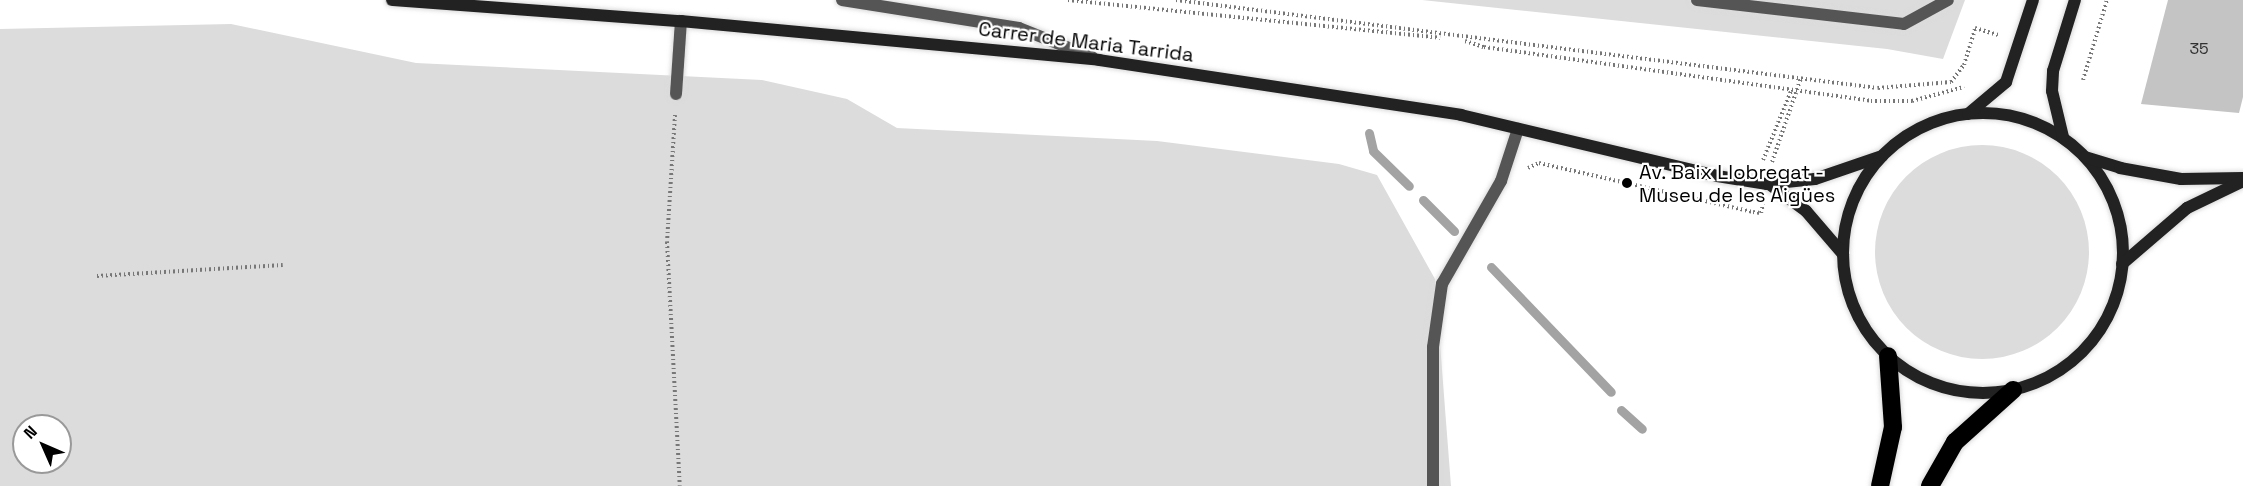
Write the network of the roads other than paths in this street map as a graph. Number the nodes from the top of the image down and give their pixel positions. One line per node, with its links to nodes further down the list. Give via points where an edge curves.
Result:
1 (392, 0): 7 (main road, Carrer de Maria Tarrida)
2 (842, 0): 8 (street, via 1019,28)
3 (1697, 0): 4 (street, via 1904,24)
4 (1948, 0)
5 (2033, 0): 10 (main road, via 2006,82)
6 (2075, 0): 12 (main road, via 2053,71 2052,91)
7 (681, 21): 8 (main road, Carrer de Maria Tarrida); 9 (street)
8 (1099, 60): 11 (main road, Carrer de Maria Tarrida, via 1461,115)
9 (676, 94)
10 (1968, 114): 12 (main road, via 2018,118); 13 (main road, via 1922,128)
11 (1518, 129): 16 (main road, Carrer de Maria Tarrida); 21 (street, via 1501,181 1442,284 1432,347)
12 (2062, 138): 14 (main road)
13 (1882, 156): 16 (main road, via 1815,179); 17 (main road, via 1853,202)
14 (2084, 156): 15 (main road, via 2120,168 2181,179); 18 (main road, via 2112,198 2121,230)
15 (2243, 180): 18 (main road, via 2187,208)
16 (1767, 184): 17 (main road, via 1806,211)
17 (1843, 254): 19 (main road, via 1847,287 1855,310 1867,332)
18 (2122, 264): 20 (main road, via 2108,315 2088,345 2046,378)
19 (1888, 356): 20 (main road, via 1939,387 1983,393); 22 (highway, via 1893,427)
20 (2013, 390): 23 (highway, via 1955,442)
21 (1433, 486)
22 (1880, 486)
23 (1930, 486)

